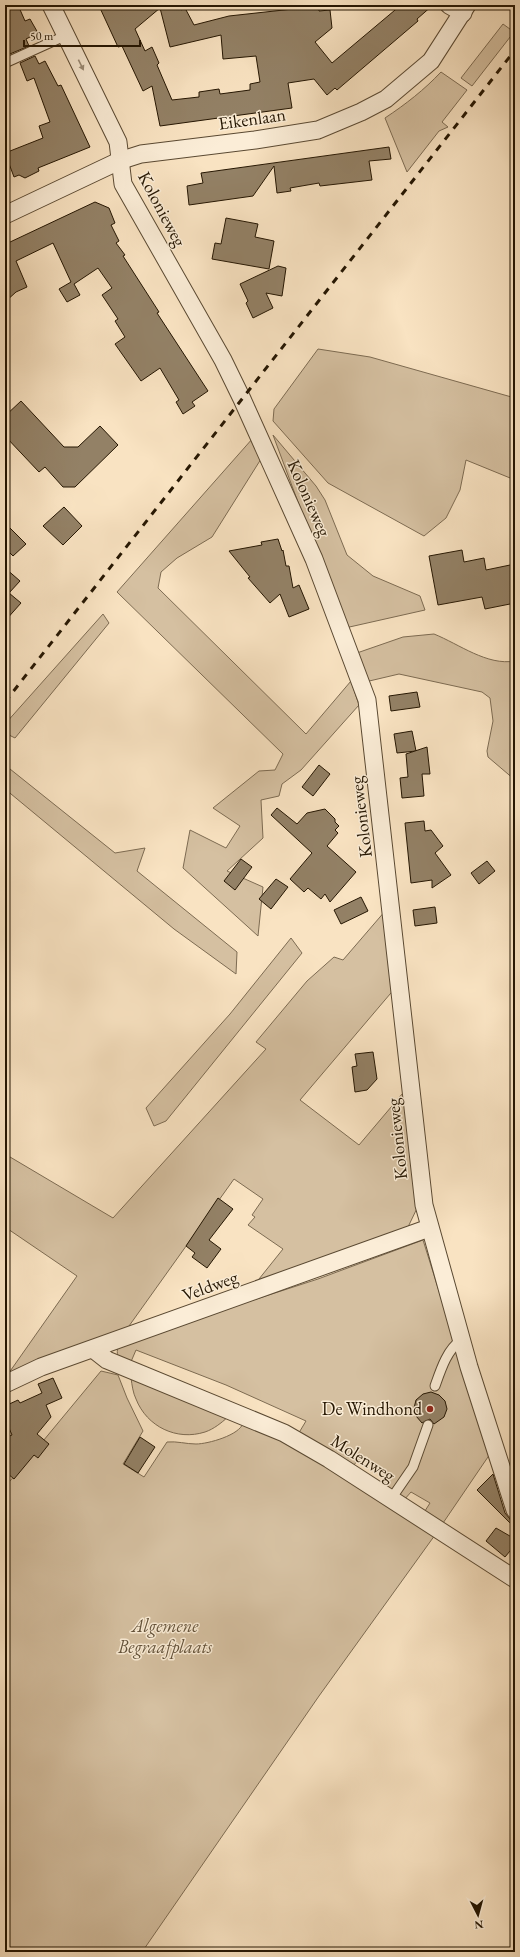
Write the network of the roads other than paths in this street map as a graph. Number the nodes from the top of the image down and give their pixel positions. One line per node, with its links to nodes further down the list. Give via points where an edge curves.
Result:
1 (51, 5): 3 (street, Kolonieweg)
2 (460, 8): 5 (street, Eikenlaan, via 431,61 386,99 361,112 318,130 141,154)
3 (67, 35): 4 (lane); 5 (street, Kolonieweg, one-way to 5, via 118,142)
4 (5, 63)
5 (119, 161): 6 (street, Eikenlaan); 7 (street, Kolonieweg, via 123,184 223,360 242,399 314,559 367,700 424,1205)
6 (5, 215)
7 (430, 1228): 8 (street, Kolonieweg); 9 (street, Veldweg)
8 (461, 1340): 11 (lane, via 455,1344 442,1365); 14 (street, Kolonieweg)
9 (93, 1349): 10 (street, Veldweg, via 41,1367); 13 (street, Molenweg, via 107,1360 284,1433)
10 (5, 1384)
11 (435, 1386)
12 (428, 1425): 13 (lane, via 413,1467)
13 (391, 1499): 15 (street, Molenweg)
14 (515, 1510)
15 (515, 1579)

